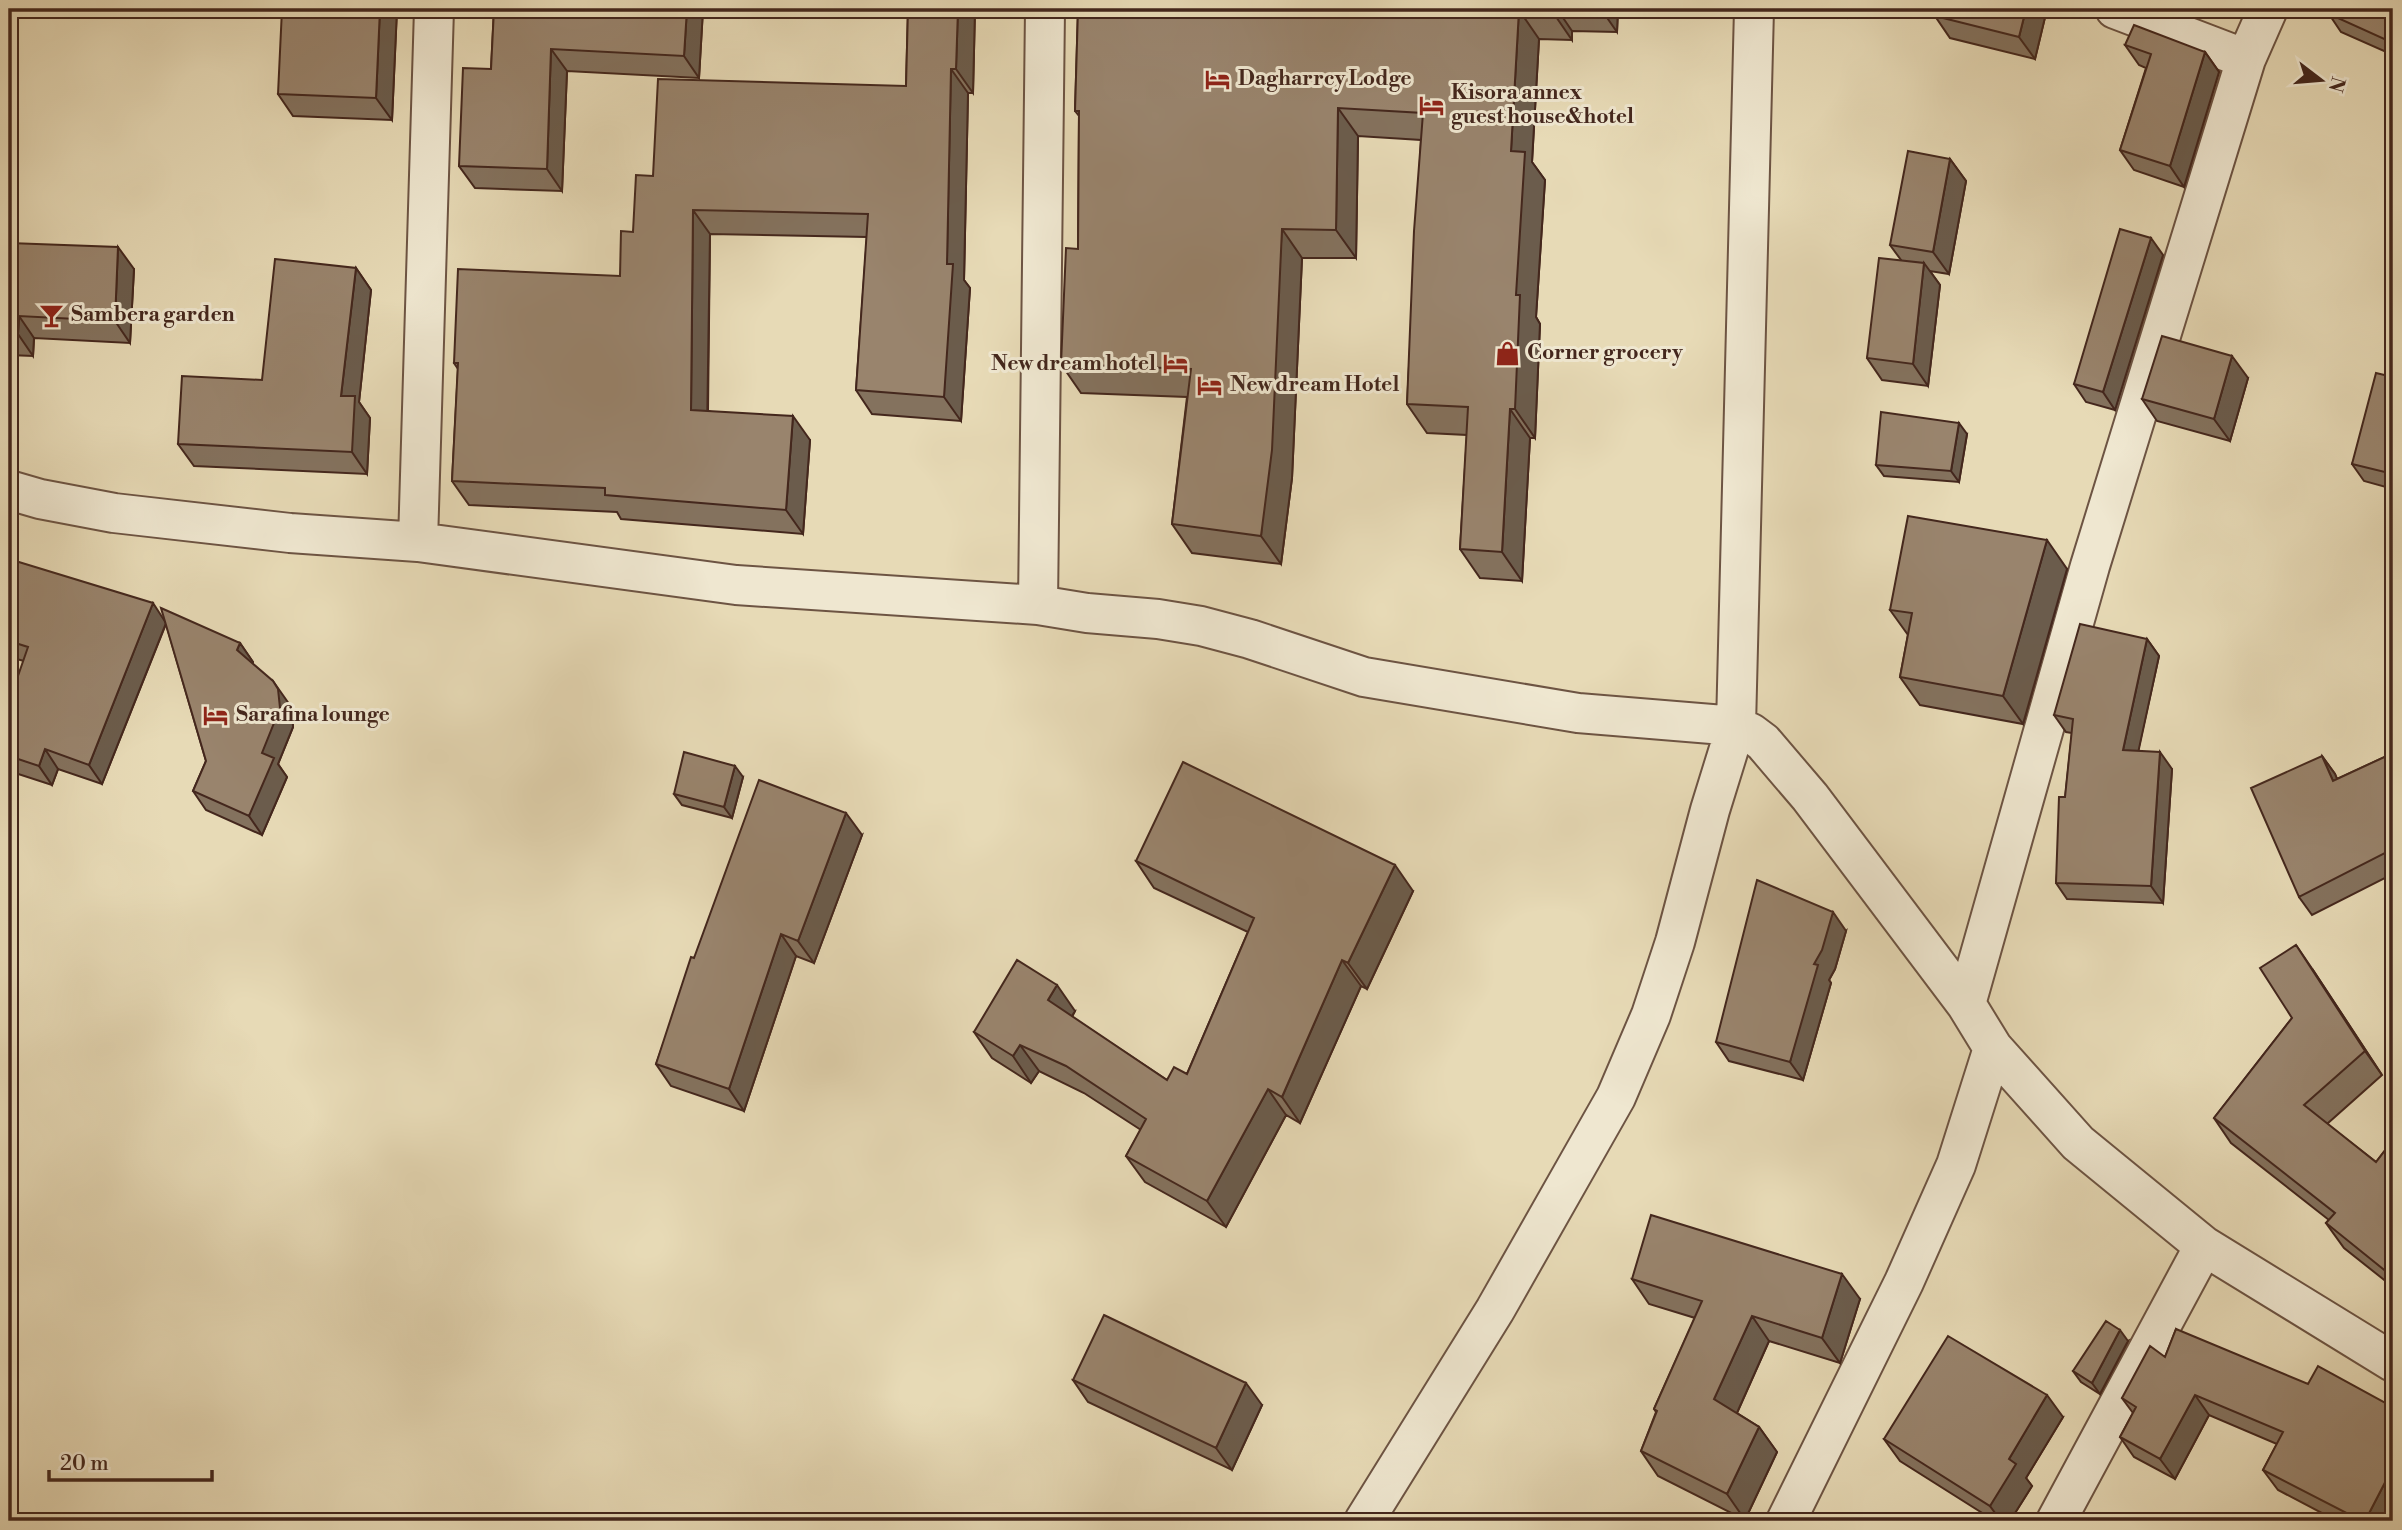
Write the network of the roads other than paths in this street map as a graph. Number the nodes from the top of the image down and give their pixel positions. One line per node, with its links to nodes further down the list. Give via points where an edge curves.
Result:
1 (434, 9): 8 (street)
2 (1045, 9): 9 (street)
3 (1754, 9): 10 (street)
4 (2115, 9): 6 (street)
5 (2268, 9): 6 (street)
6 (2246, 59): 11 (street, via 2090,566)
7 (9, 490): 8 (street, via 114,513)
8 (418, 542): 9 (street, via 736,586)
9 (1038, 605): 10 (street, via 1201,626 1364,677 1578,713)
10 (1736, 726): 11 (street, via 1763,742 1810,797); 15 (street, via 1675,942 1651,1015 1616,1097 1494,1310)
11 (1966, 1004): 12 (street)
12 (1993, 1048): 13 (street, via 2078,1143); 16 (street, via 1956,1165)
13 (2204, 1246): 14 (street); 17 (street)
14 (2393, 1362)
15 (1364, 1521)
16 (1786, 1521)
17 (2056, 1521)

